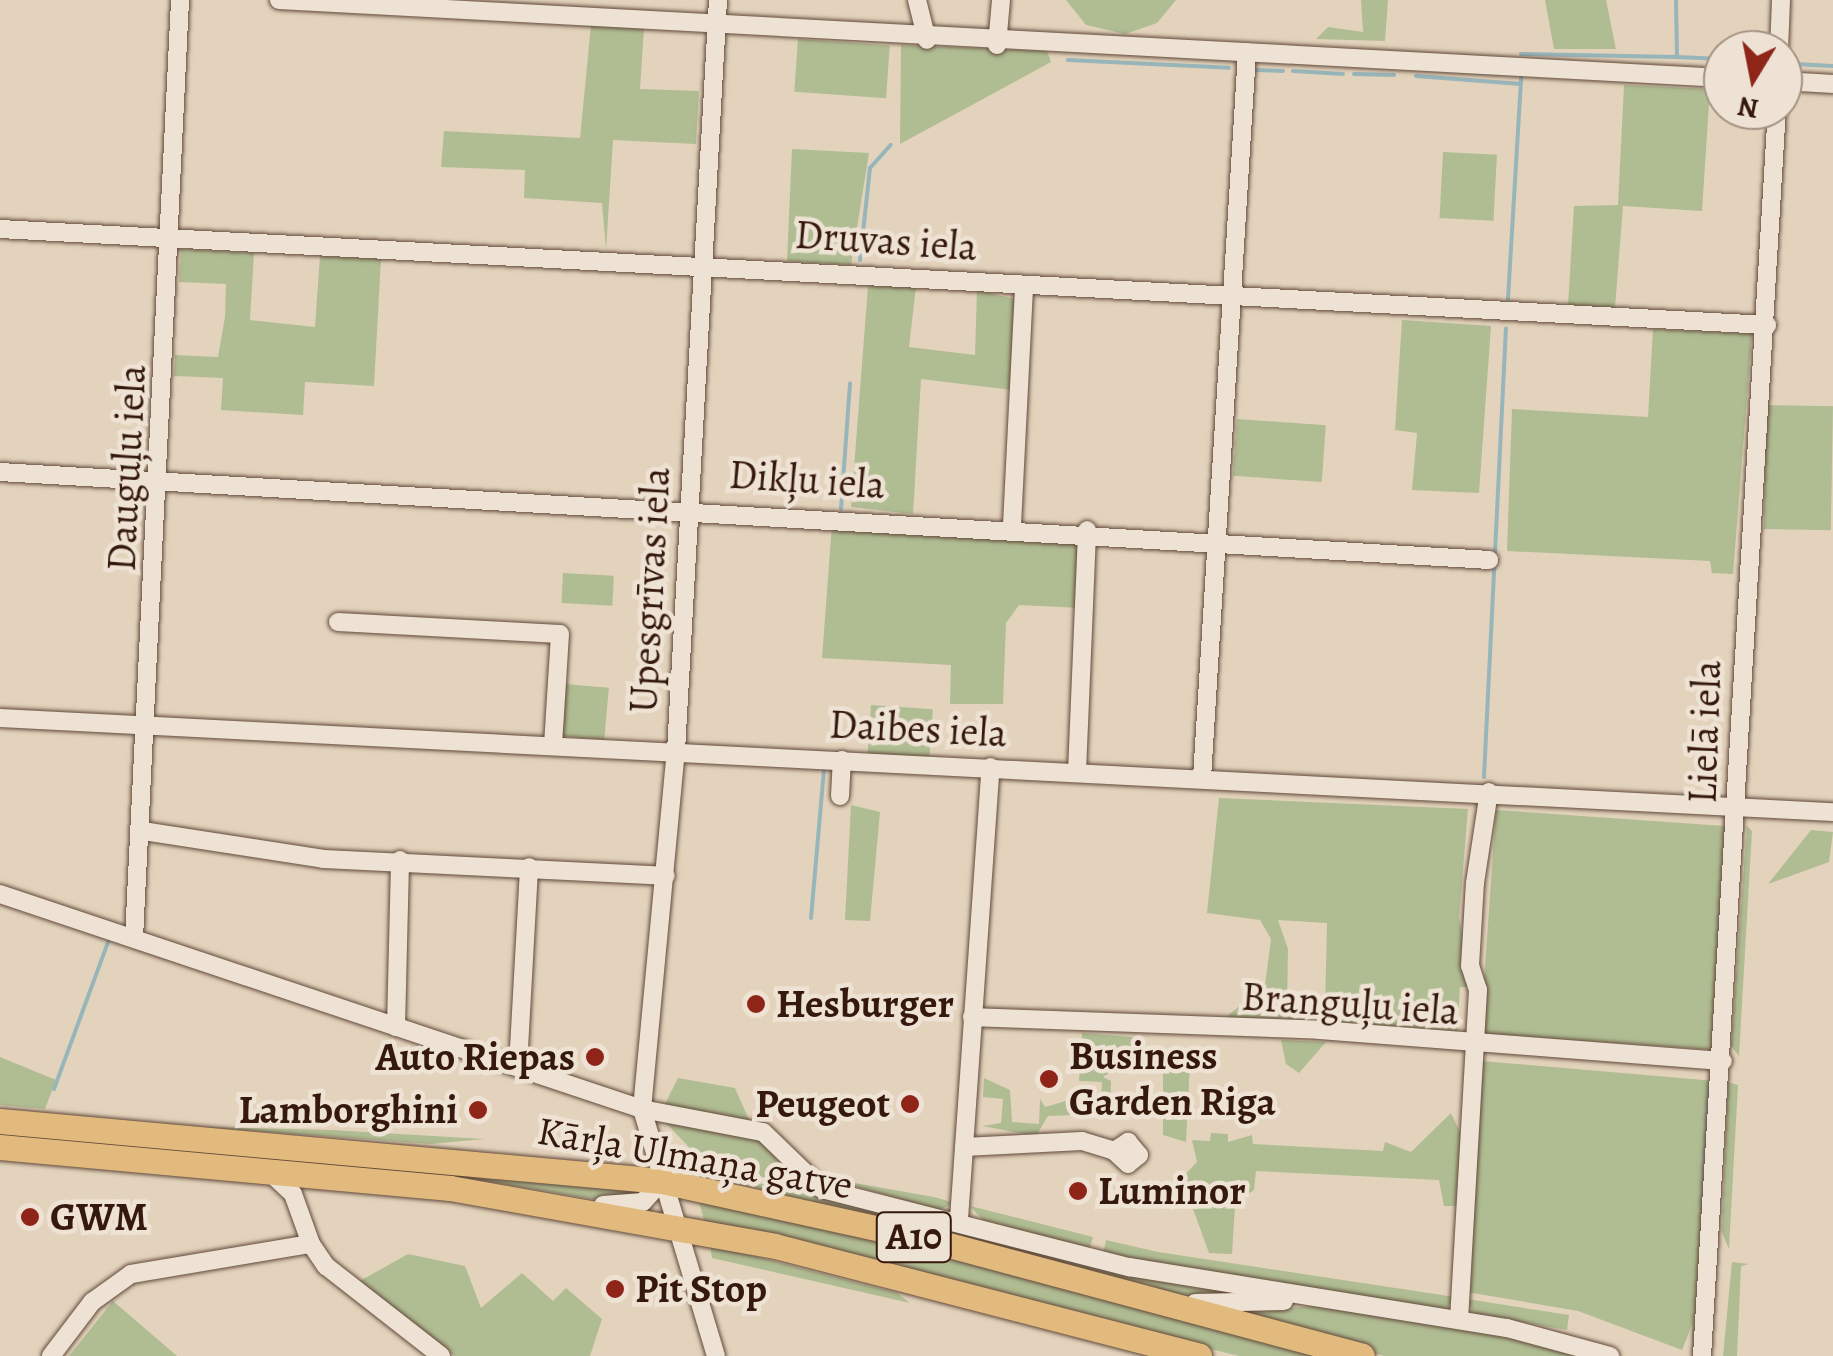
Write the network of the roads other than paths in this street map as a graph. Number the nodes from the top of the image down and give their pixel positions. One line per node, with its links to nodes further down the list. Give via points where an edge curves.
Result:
1 (180, 0): 17 (street, Dauguļu iela)
2 (279, 0): 7 (street)
3 (718, 0): 7 (street, Upesgrīvas iela)
4 (917, 0): 9 (street)
5 (1001, 0): 10 (street)
6 (1781, 0): 8 (street)
7 (717, 24): 9 (street); 18 (street, Upesgrīvas iela)
8 (1780, 30)
9 (927, 40): 10 (street)
10 (997, 45): 11 (street)
11 (1246, 52): 12 (street); 20 (street)
12 (1703, 77)
13 (1803, 83): 14 (street)
14 (1833, 84)
15 (1776, 130): 21 (street, Lielā iela)
16 (0, 229): 17 (street, Druvas iela)
17 (173, 237): 18 (street, Druvas iela); 23 (street, Dauguļu iela)
18 (703, 266): 19 (street, Druvas iela); 24 (street, Upesgrīvas iela)
19 (1024, 285): 20 (street, Druvas iela); 25 (street)
20 (1230, 295): 21 (street, Druvas iela); 27 (street)
21 (1767, 325): 40 (street, Lielā iela)
22 (0, 472): 23 (street, Dikļu iela)
23 (161, 481): 24 (street, Dikļu iela); 31 (street, Dauguļu iela)
24 (689, 507): 25 (street, Dikļu iela); 33 (street, Upesgrīvas iela)
25 (1012, 525): 26 (street, Dikļu iela)
26 (1086, 530): 27 (street, Dikļu iela); 36 (street)
27 (1221, 542): 28 (street, Dikļu iela); 37 (street)
28 (1488, 560)
29 (338, 622): 32 (street, via 560,634)
30 (0, 718): 31 (street, Daibes iela)
31 (149, 725): 32 (street, Daibes iela); 42 (street, Dauguļu iela)
32 (553, 746): 33 (street, Daibes iela)
33 (676, 751): 34 (street, Daibes iela); 45 (street, Upesgrīvas iela)
34 (842, 760): 35 (street, Daibes iela); 39 (street)
35 (991, 767): 36 (street, Daibes iela); 48 (street)
36 (1077, 772): 37 (street, Daibes iela)
37 (1202, 778): 38 (street, Daibes iela)
38 (1489, 792): 40 (street, Daibes iela); 50 (street, via 1474,900)
39 (840, 796)
40 (1738, 806): 41 (street, Daibes iela); 51 (street, Lielā iela)
41 (1833, 812)
42 (144, 832): 43 (street, via 323,859); 47 (street, Dauguļu iela)
43 (400, 860): 44 (street); 49 (street)
44 (529, 868): 45 (street); 52 (street)
45 (666, 876): 53 (street, Upesgrīvas iela)
46 (0, 894): 47 (street)
47 (134, 938): 49 (street)
48 (972, 1017): 50 (street, Branguļu iela, via 1319,1030); 56 (street)
49 (396, 1027): 52 (street)
50 (1475, 1047): 51 (street, Branguļu iela); 68 (street)
51 (1723, 1061): 75 (street, Lielā iela)
52 (518, 1066): 53 (street)
53 (642, 1109): 60 (street, Upesgrīvas iela); 63 (street, via 762,1132 814,1186)
54 (0, 1121): 60 (highway, Kārļa Ulmaņa gatve / A10)
55 (0, 1147): 58 (highway, Kārļa Ulmaņa gatve / A10)
56 (964, 1147): 57 (street, via 1082,1141); 63 (street)
57 (1114, 1151)
58 (259, 1168): 59 (highway, Kārļa Ulmaņa gatve / A10); 62 (street, via 289,1188)
59 (335, 1174): 61 (highway, Kārļa Ulmaņa gatve / A10); 62 (street, via 313,1186)
60 (662, 1181): 61 (street, via 629,1206); 64 (street, Upesgrīvas iela); 67 (highway, Kārļa Ulmaņa gatve / A10)
61 (555, 1208): 64 (highway, Kārļa Ulmaņa gatve / A10)
62 (303, 1211): 65 (street)
63 (959, 1220): 66 (street, via 1129,1267)
64 (678, 1228): 71 (street, Upesgrīvas iela); 72 (highway, Kārļa Ulmaņa gatve / A10)
65 (311, 1244): 69 (street, via 132,1274 92,1302); 70 (street, via 326,1266)
66 (1324, 1299): 67 (street); 68 (street)
67 (1164, 1302): 73 (highway, Kārļa Ulmaņa gatve / A10)
68 (1459, 1320): 74 (street)
69 (51, 1356)
70 (441, 1356)
71 (716, 1356)
72 (1199, 1356)
73 (1362, 1356)
74 (1610, 1356)
75 (1702, 1356)

